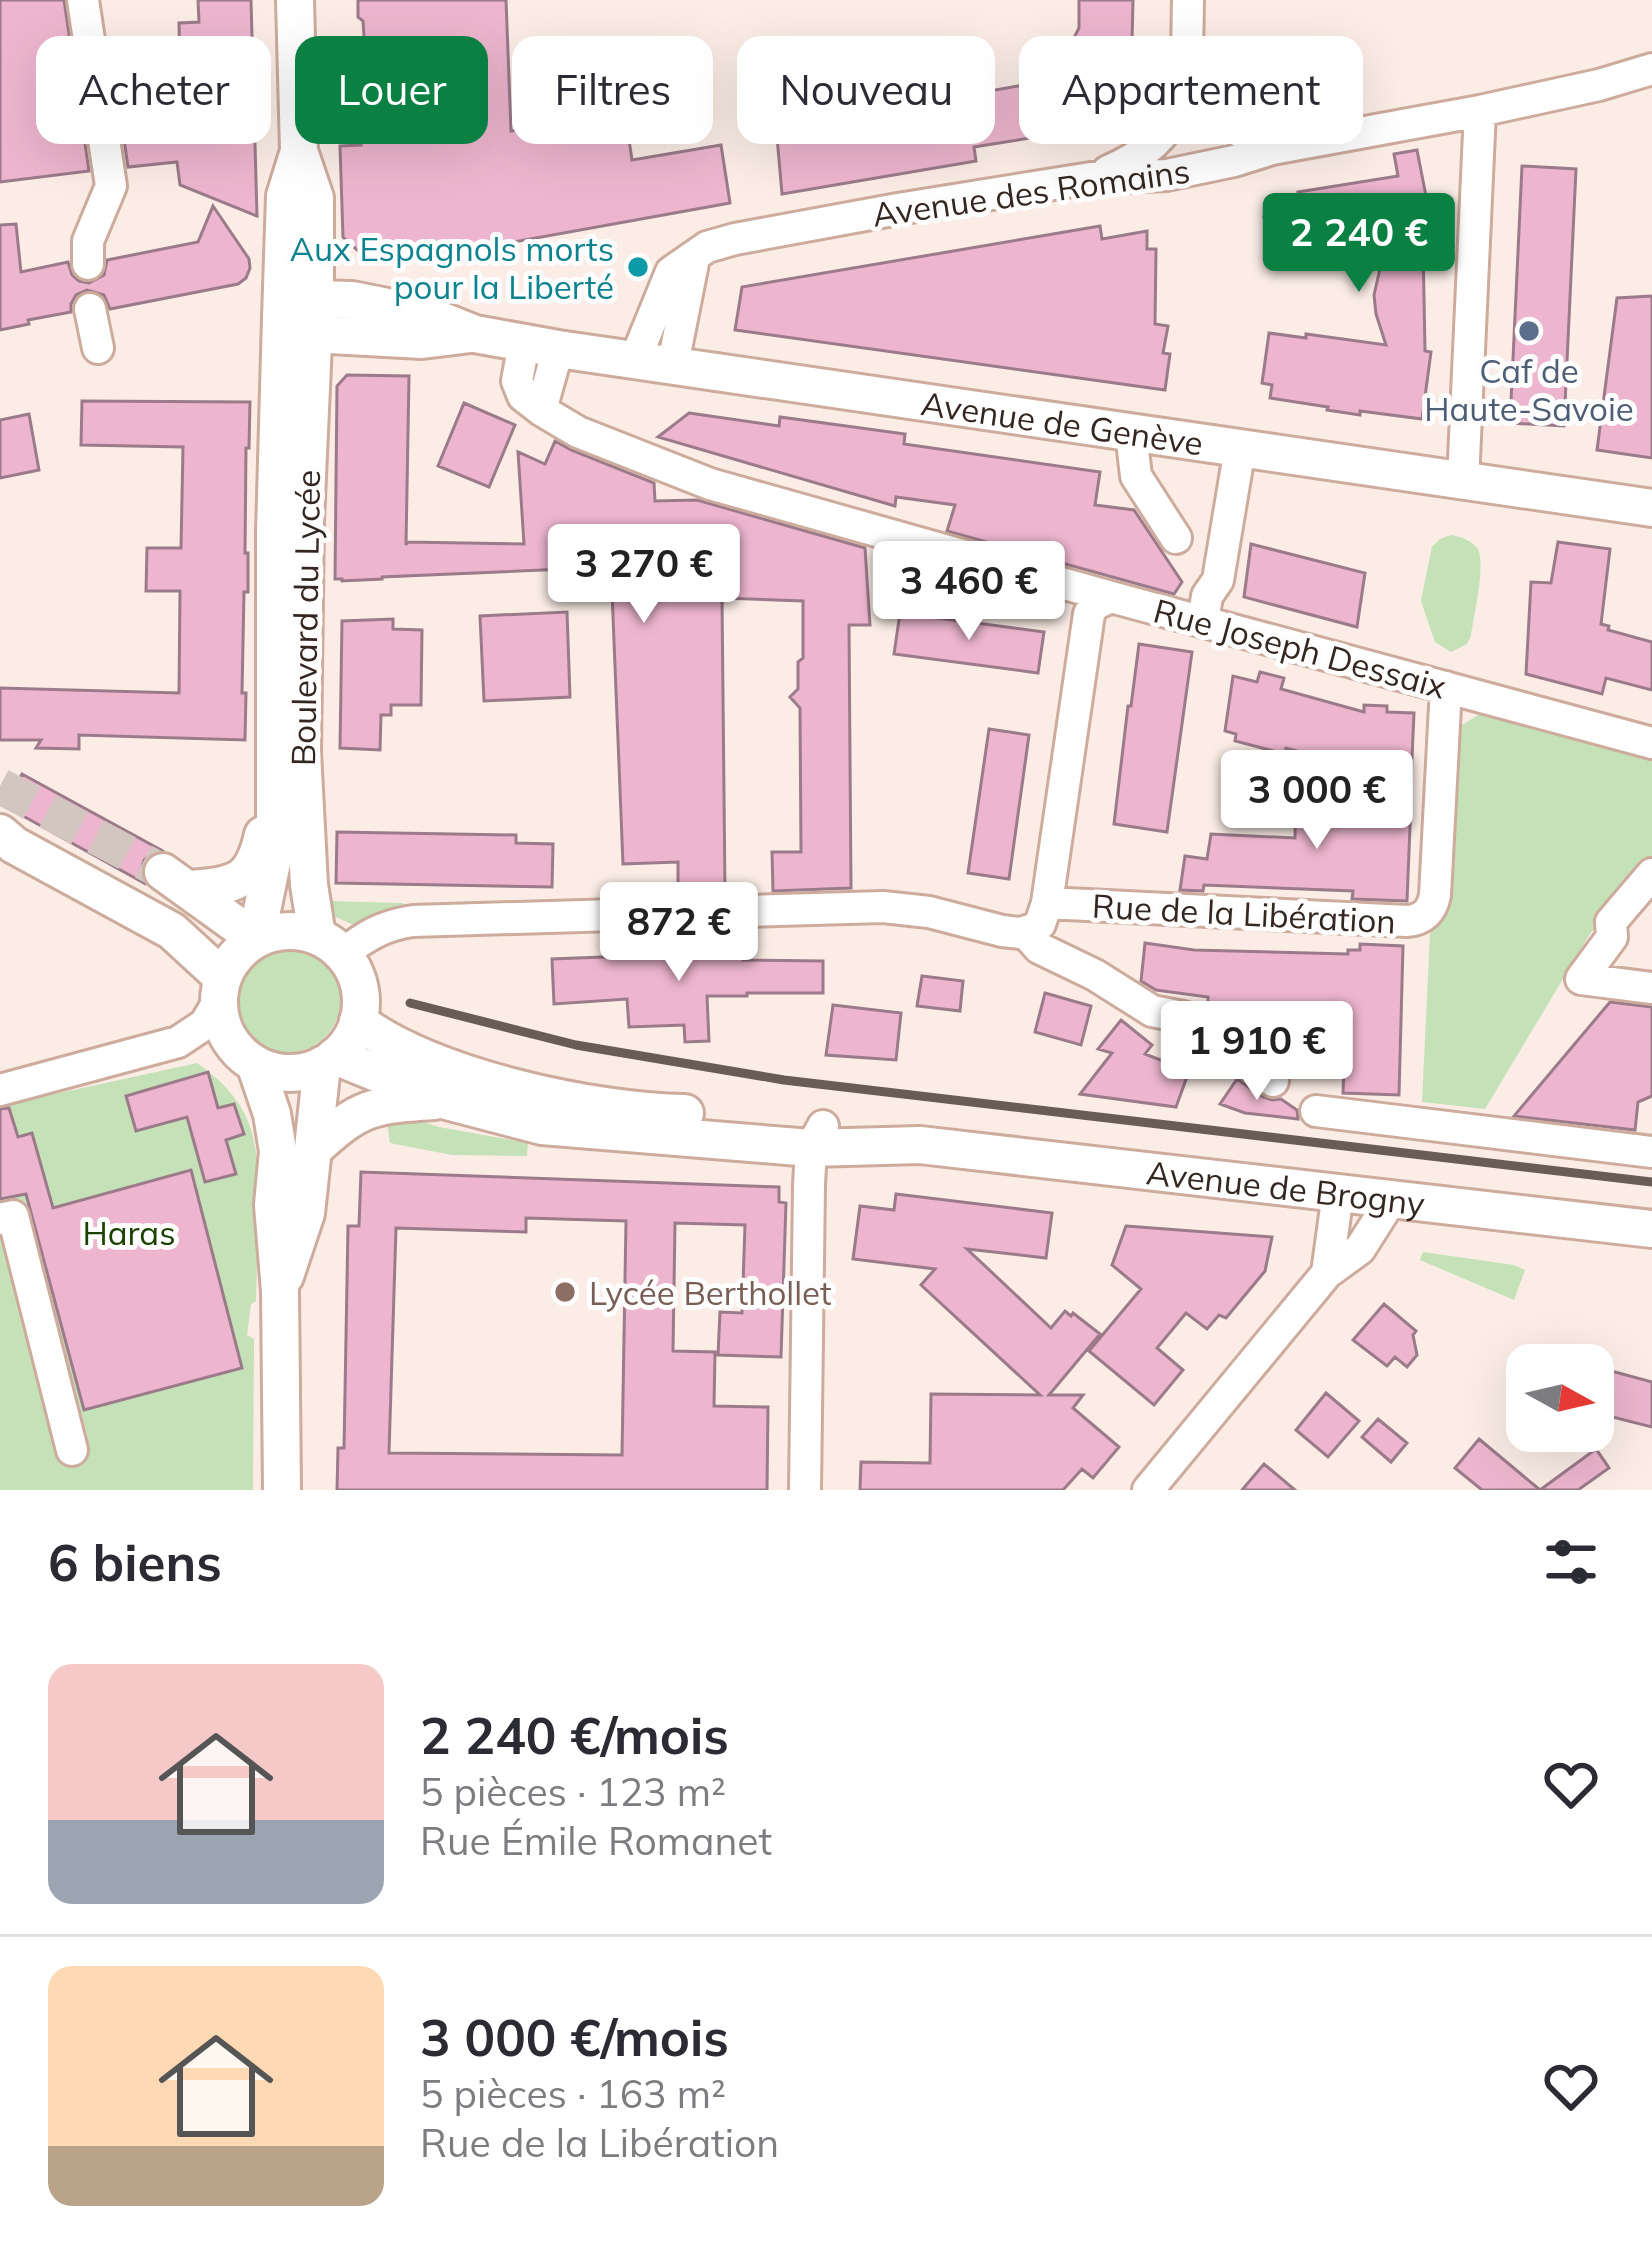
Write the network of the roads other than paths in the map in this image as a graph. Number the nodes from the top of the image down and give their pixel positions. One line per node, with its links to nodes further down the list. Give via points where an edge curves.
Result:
1 (83, 0): 12 (street, via 111,186 88,241)
2 (295, 0): 14 (main road, via 299,152 285,196)
3 (1188, 0): 4 (street)
4 (1187, 36)
5 (1652, 69): 6 (street, Avenue des Romains)
6 (1480, 111): 9 (street, Avenue des Romains); 21 (street)
7 (1154, 144): 10 (street)
8 (1263, 144): 9 (street)
9 (1272, 148): 10 (street, Avenue des Romains, via 1166,175)
10 (1091, 178): 11 (street, Avenue des Romains, via 735,238)
11 (694, 258): 17 (street, Avenue des Romains, via 671,272); 18 (street)
12 (88, 264)
13 (90, 309): 16 (street)
14 (303, 317): 15 (main road, Avenue de Genève, via 352,300); 28 (main road, Boulevard du Lycée, via 275,532); 36 (main road, Boulevard du Lycée, via 302,752 309,885)
15 (541, 346): 17 (main road, Avenue de Genève); 24 (street, Rue Joseph Dessaix, via 541,410 578,432 739,494)
16 (98, 347)
17 (635, 359): 18 (main road, Avenue de Genève)
18 (673, 364): 19 (main road, Avenue de Genève)
19 (1131, 431): 20 (main road, Avenue de Genève); 23 (street, via 1136,476)
20 (1231, 446): 21 (main road, Avenue de Genève); 25 (street, via 1218,580)
21 (1463, 482): 22 (main road, Avenue de Genève)
22 (1652, 508)
23 (1176, 538)
24 (1111, 598): 25 (street, Rue Joseph Dessaix); 31 (street, via 1089,614)
25 (1205, 609): 26 (street, Rue Joseph Dessaix)
26 (1446, 687): 27 (street, Rue Joseph Dessaix); 31 (street, Rue de la Libération, via 1435,895 1421,918)
27 (1652, 742)
28 (275, 775): 35 (main road, Boulevard du Lycée, via 275,848); 35 (main road, via 250,872 224,886 176,881)
29 (1, 834): 38 (main road, via 172,931)
30 (1652, 874): 34 (street, via 1611,922)
31 (1047, 904): 33 (street, via 1040,924)
32 (1652, 904): 34 (street, via 1629,933)
33 (1025, 932): 36 (street, via 900,908 413,921); 42 (street, via 1039,948 1152,1011 1183,1017)
34 (1612, 938): 37 (street, via 1581,979)
35 (256, 939): 36 (main road, via 296,931); 38 (main road, via 236,955)
36 (330, 945): 39 (main road, via 359,986)
37 (1652, 988)
38 (220, 990): 41 (main road, via 223,1027); 43 (street, via 205,1024 178,1042)
39 (358, 1021): 40 (main road); 46 (main road, Avenue de Brogny, via 409,1052 506,1085 716,1113)
40 (328, 1060): 41 (main road, via 300,1072); 44 (main road, Avenue de Brogny); 47 (main road)
41 (255, 1064): 54 (main road, via 278,1151)
42 (1273, 1081)
43 (0, 1090)
44 (442, 1100): 46 (main road, Avenue de Brogny, via 542,1126); 47 (main road, via 364,1110)
45 (1316, 1111): 48 (street)
46 (817, 1137): 49 (main road, Avenue de Brogny); 57 (street)
47 (314, 1149): 54 (main road, via 306,1213)
48 (1652, 1152)
49 (1338, 1193): 50 (main road, Avenue de Brogny); 53 (street)
50 (1391, 1200): 52 (main road, Avenue de Brogny); 53 (street, via 1360,1249)
51 (0, 1219): 55 (street, via 13,1216)
52 (1652, 1229)
53 (1327, 1274): 58 (street)
54 (280, 1291): 56 (main road)
55 (72, 1450)
56 (282, 1490)
57 (805, 1490)
58 (1148, 1490)

